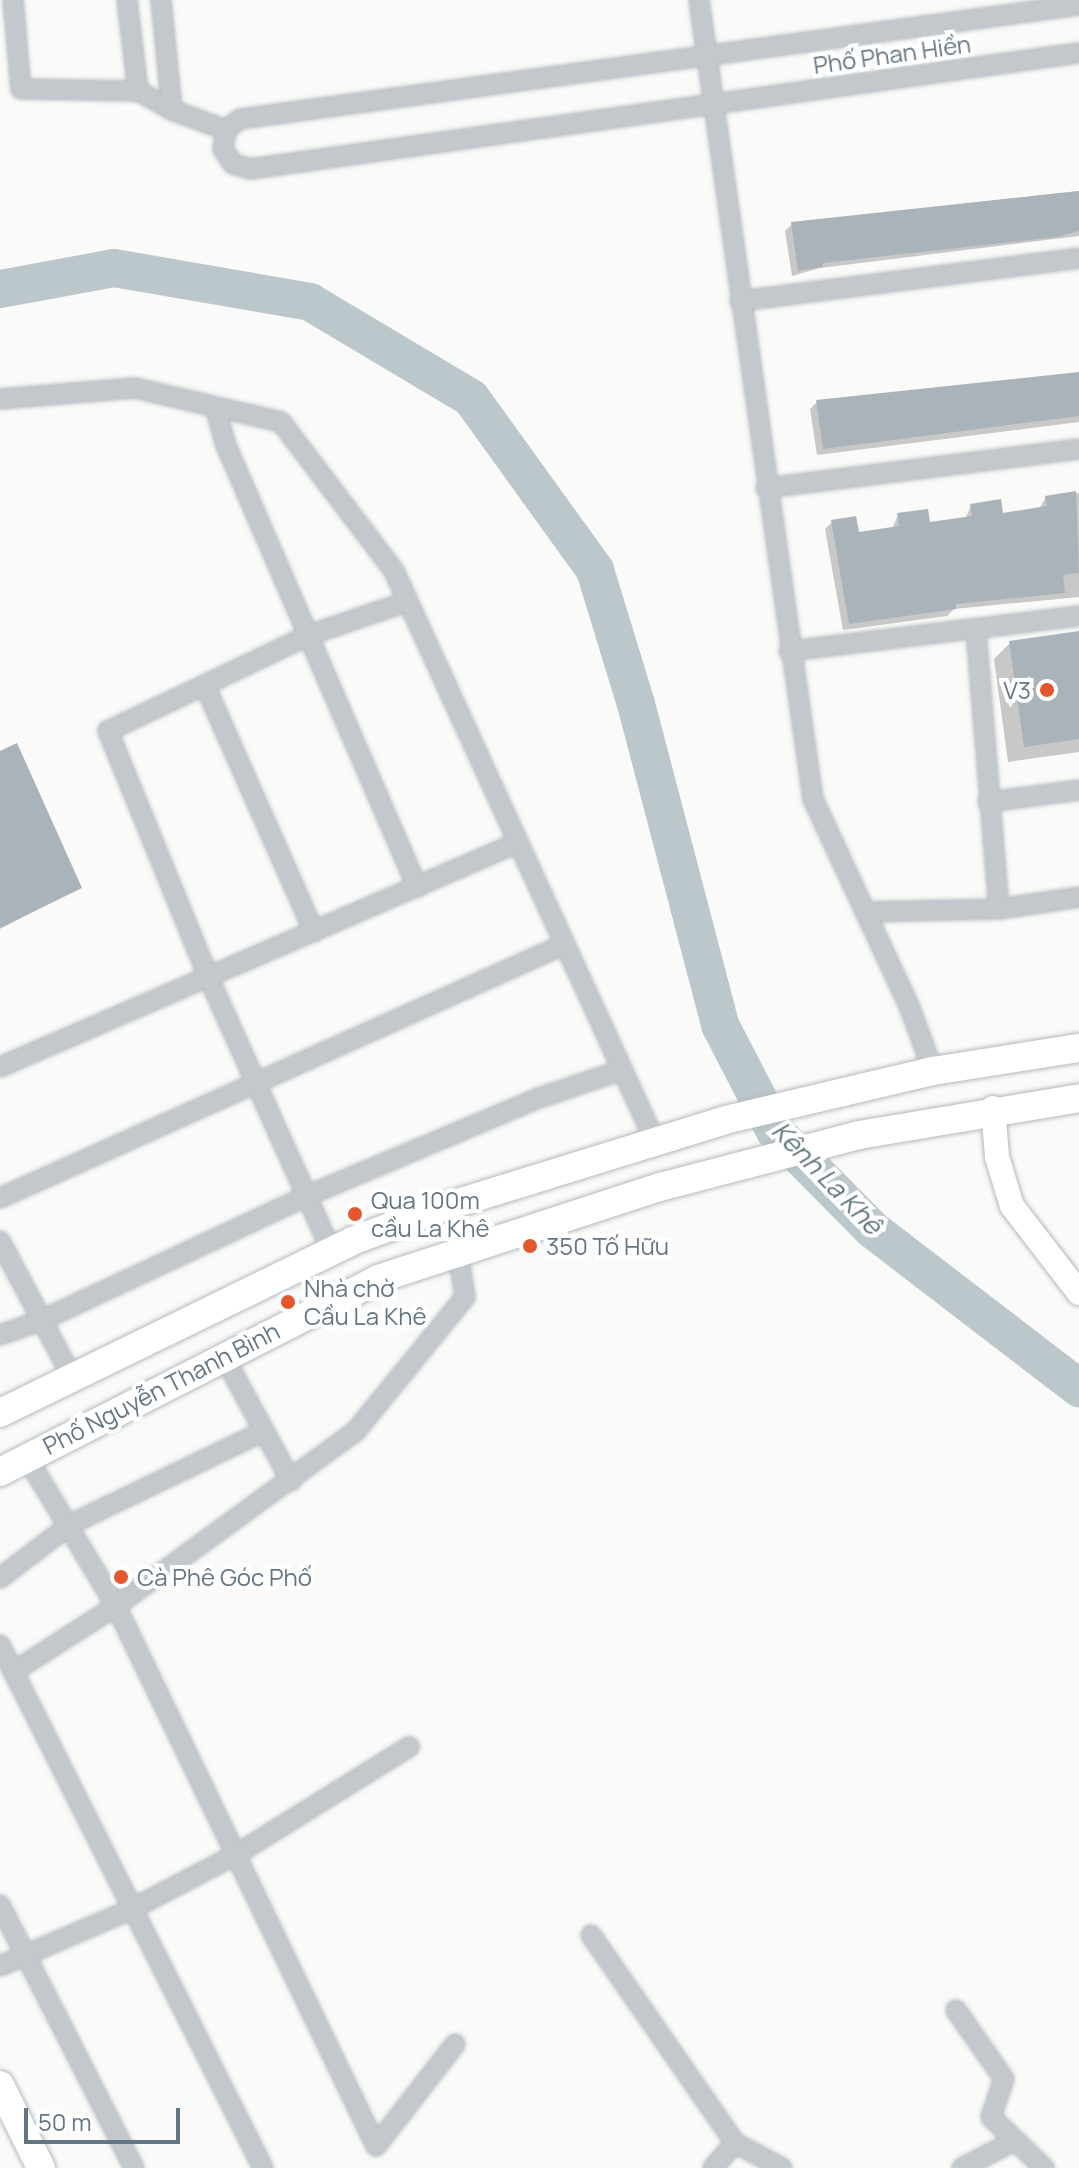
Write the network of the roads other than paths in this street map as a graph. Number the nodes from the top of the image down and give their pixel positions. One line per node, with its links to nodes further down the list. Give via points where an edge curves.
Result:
1 (13, 0): 8 (street, via 21,89)
2 (127, 0): 8 (street)
3 (161, 0): 10 (street)
4 (699, 0): 7 (street)
5 (1079, 5): 7 (street, Phố Phan Hiền)
6 (1079, 53): 9 (street, Phố Phan Hiền)
7 (706, 55): 9 (street); 11 (street, Phố Phan Hiền, via 240,119)
8 (138, 91): 10 (street)
9 (712, 102): 11 (street, Phố Phan Hiền, via 250,169 233,164 223,149); 13 (street)
10 (172, 110): 11 (street)
11 (226, 130)
12 (1079, 258): 13 (street)
13 (740, 301): 17 (street)
14 (0, 399): 15 (street, via 135,388)
15 (215, 407): 18 (street, via 281,422 394,571); 21 (street, via 225,443)
16 (1079, 449): 17 (street)
17 (766, 488): 22 (street)
18 (406, 602): 21 (street); 26 (street)
19 (1079, 616): 20 (street)
20 (976, 630): 22 (street); 25 (street)
21 (309, 635): 23 (street); 27 (street)
22 (789, 651): 30 (street, via 813,799)
23 (206, 688): 31 (street); 33 (street, via 108,731)
24 (1079, 790): 25 (street)
25 (988, 802): 29 (street)
26 (517, 843): 27 (street); 32 (street)
27 (417, 887): 31 (street)
28 (1079, 897): 29 (street)
29 (999, 909): 30 (street)
30 (865, 912): 37 (street)
31 (314, 932): 33 (street)
32 (563, 945): 36 (street); 38 (street)
33 (208, 976): 35 (street); 38 (street)
34 (1079, 1048): 37 (main road)
35 (0, 1067)
36 (619, 1071): 41 (street); 42 (street, via 539,1098)
37 (933, 1071): 41 (main road, Phố Nguyễn Thanh Bình)
38 (258, 1084): 42 (street); 43 (street)
39 (1079, 1098): 40 (main road)
40 (993, 1108): 46 (main road, Phố Nguyễn Thanh Bình, via 859,1135 686,1181); 47 (street, via 997,1157 1012,1206)
41 (654, 1139): 45 (main road, Phố Nguyễn Thanh Bình)
42 (309, 1195): 45 (street); 48 (street)
43 (0, 1198)
44 (0, 1241): 48 (street)
45 (331, 1250): 51 (main road, Phố Nguyễn Thanh Bình)
46 (458, 1253): 50 (main road, Phố Nguyễn Thanh Bình, via 378,1279); 56 (street, via 465,1297 355,1432)
47 (1079, 1293)
48 (40, 1321): 49 (street); 51 (street)
49 (0, 1335)
50 (223, 1355): 53 (street); 54 (main road, Phố Nguyễn Thanh Bình)
51 (72, 1377): 52 (main road, Phố Nguyễn Thanh Bình)
52 (0, 1413)
53 (264, 1431): 56 (street); 57 (street)
54 (26, 1456): 55 (main road, Phố Nguyễn Thanh Bình); 57 (street)
55 (0, 1472)
56 (291, 1481): 59 (street)
57 (71, 1524): 58 (street); 59 (street)
58 (0, 1578)
59 (116, 1606): 61 (street); 63 (street)
60 (0, 1645): 61 (street)
61 (13, 1672): 65 (street)
62 (409, 1747): 63 (street)
63 (237, 1854): 65 (street); 70 (street, via 376,2146)
64 (0, 1905): 67 (street)
65 (130, 1910): 67 (street); 76 (street)
66 (591, 1935): 73 (street)
67 (22, 1956): 68 (street); 75 (street)
68 (0, 1966)
69 (956, 2010): 72 (street, via 1004,2079 991,2117)
70 (455, 2044)
71 (0, 2085): 74 (main road)
72 (1014, 2141): 79 (street); 80 (street)
73 (735, 2143): 77 (street); 78 (street)
74 (41, 2168)
75 (134, 2168)
76 (263, 2168)
77 (713, 2168)
78 (782, 2168)
79 (962, 2168)
80 (1044, 2168)

